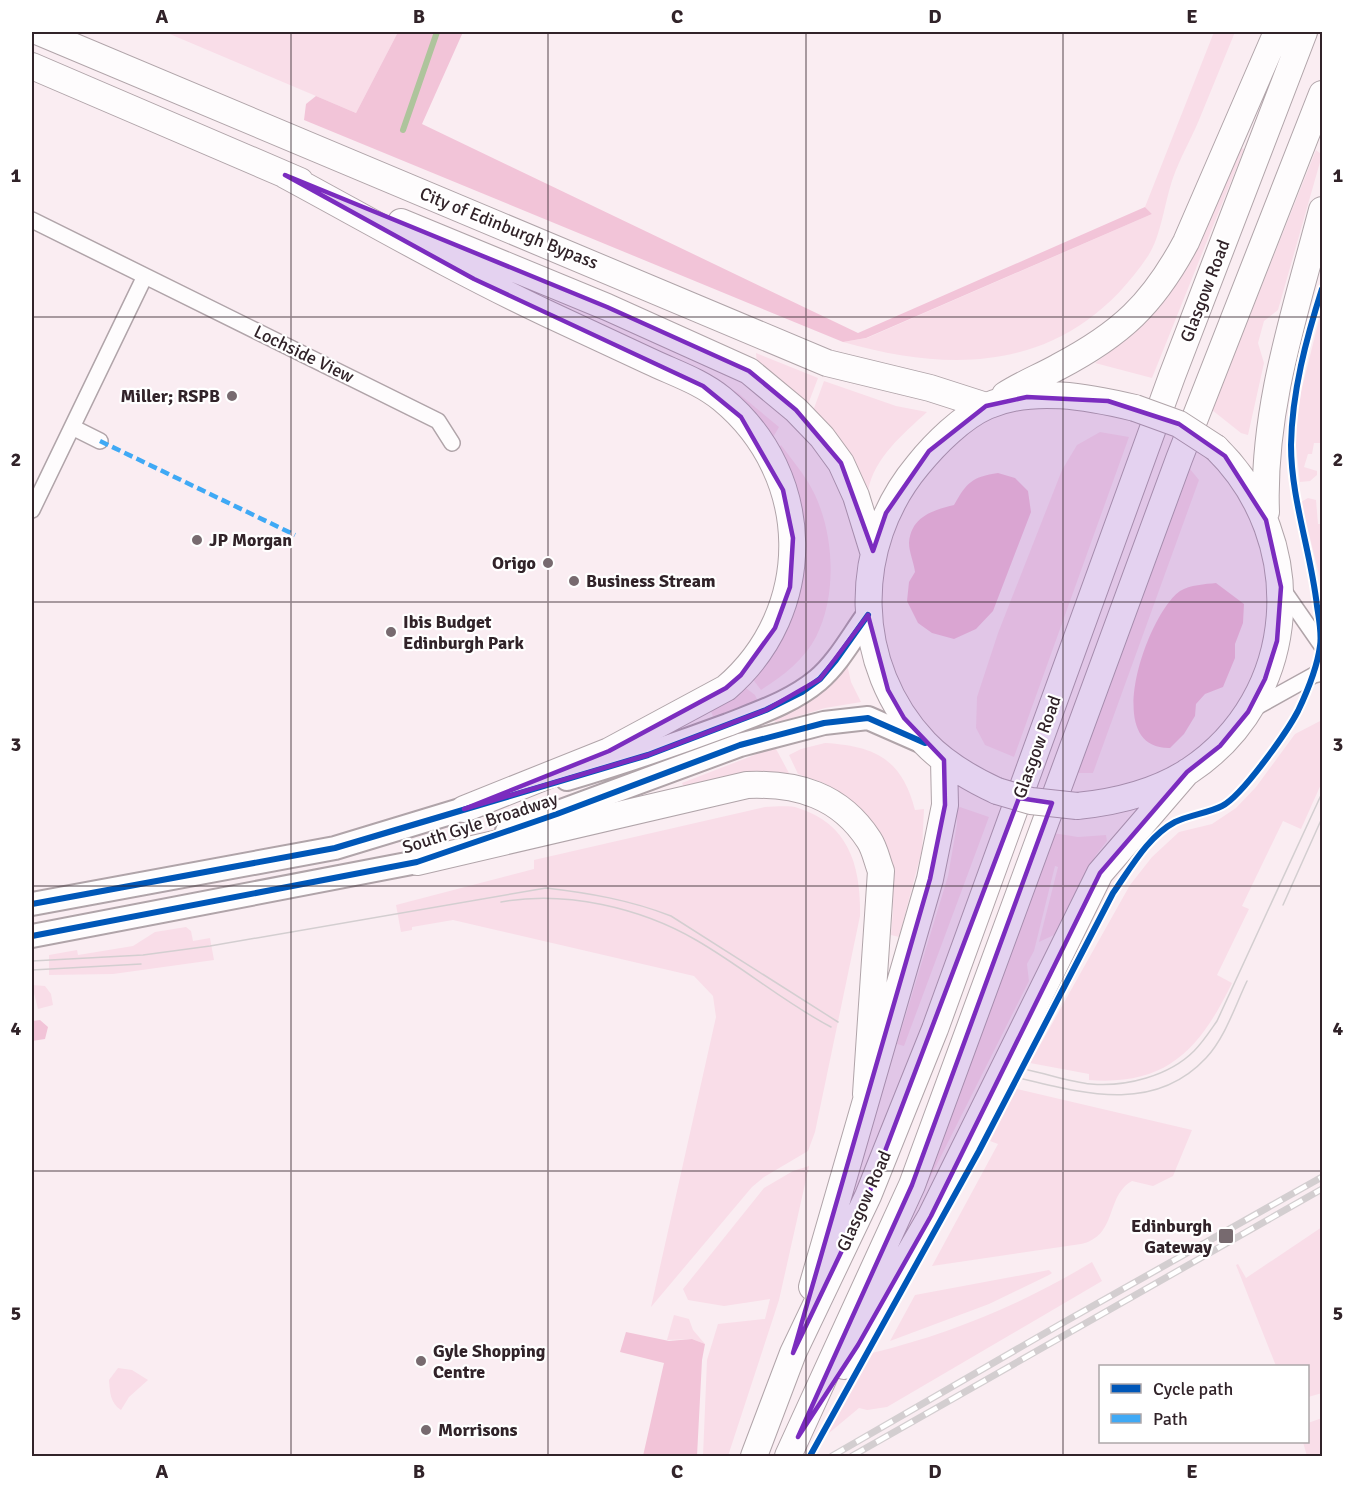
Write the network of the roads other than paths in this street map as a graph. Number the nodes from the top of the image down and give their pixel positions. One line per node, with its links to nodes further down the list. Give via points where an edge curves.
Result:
1 (39, 32): 10 (main road, City of Edinburgh Bypass, via 827,363)
2 (1277, 32): 10 (main road, via 1186,242 1150,300 1122,328)
3 (1304, 32): 30 (main road, Glasgow Road, via 1172,376 935,1029 868,1196)
4 (32, 66): 6 (main road, City of Edinburgh Bypass)
5 (1323, 94): 31 (main road, Glasgow Road, via 1179,459 912,1185)
6 (285, 175): 16 (main road, City of Edinburgh Bypass, via 607,307 749,371 796,410 841,463); 25 (main road, via 474,279 703,386 741,417 760,443 783,490 793,538 789,587 775,628 741,675 726,688 609,751)
7 (1323, 210): 15 (main road, via 1276,385 1264,470)
8 (32, 220): 9 (street, Lochside View)
9 (146, 276): 11 (street); 13 (street, Lochside View, via 438,421)
10 (990, 405): 15 (main road, bridge, via 1027,397 1082,397 1135,408 1179,424 1216,447 1249,488); 16 (main road, via 929,451 904,481 886,513)
11 (72, 427): 12 (street); 14 (street)
12 (100, 441)
13 (452, 443)
14 (32, 510)
15 (1266, 520): 17 (main road)
16 (873, 551): 18 (main road, via 867,584)
17 (1281, 588): 19 (street); 21 (main road, via 1277,641 1265,679)
18 (868, 615): 22 (main road, via 876,659 888,690); 25 (street, South Gyle Broadway, via 820,679 766,710 648,755)
19 (1323, 646)
20 (1323, 673): 21 (street)
21 (1248, 712): 24 (main road, via 1220,746)
22 (925, 743): 23 (main road); 26 (street, South Gyle Broadway, via 868,718 824,723 740,746)
23 (944, 760): 24 (main road, bridge, via 997,791 1031,801 1077,806 1141,795); 29 (main road, via 945,805 930,879)
24 (1187, 772): 31 (main road, via 1100,873 932,1216 858,1346)
25 (464, 809): 27 (street, South Gyle Broadway, via 334,848)
26 (417, 862): 28 (street, South Gyle Broadway); 29 (main road, via 747,785 792,786 821,796 839,807 870,841 880,871)
27 (32, 903)
28 (32, 936)
29 (866, 1095): 30 (main road)
30 (793, 1353): 32 (main road, Glasgow Road)
31 (793, 1447)
32 (754, 1456)

